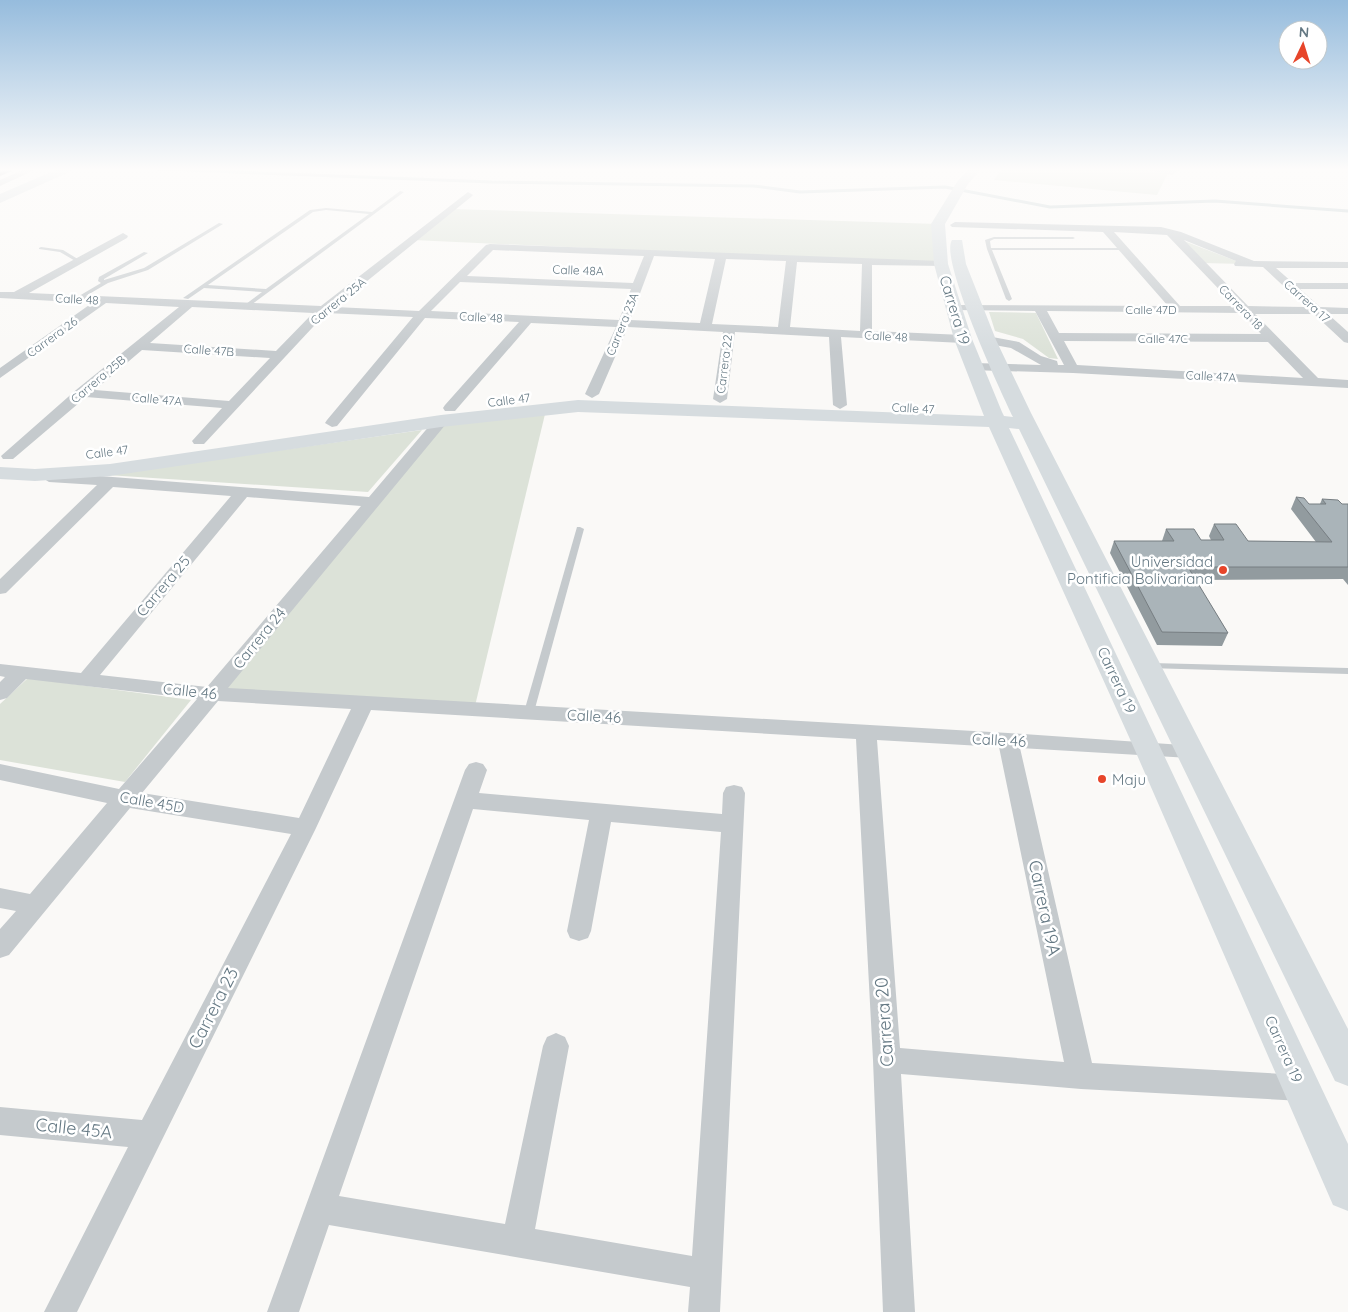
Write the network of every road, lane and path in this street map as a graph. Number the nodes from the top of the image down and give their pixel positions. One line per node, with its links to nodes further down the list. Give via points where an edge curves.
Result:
1 (211, 230): 28 (lane, via 146,269)
2 (284, 230): 29 (lane)
3 (350, 230): 33 (lane)
4 (424, 230): 46 (street, Carrera 25A)
5 (938, 230): 23 (main road, Carrera 19)
6 (964, 230): 43 (main road, Carrera 19, via 959,264)
7 (1108, 230): 15 (street)
8 (1153, 230): 9 (street)
9 (1169, 231): 22 (street, Carrera 18); 24 (street)
10 (123, 236): 20 (street)
11 (1073, 238): 14 (lane, via 994,238 987,240)
12 (490, 247): 17 (street); 27 (street)
13 (41, 248): 20 (lane, via 61,251)
14 (989, 249): 15 (lane, via 1098,246); 37 (lane)
15 (1124, 249): 45 (street)
16 (146, 252): 28 (lane, via 101,278)
17 (650, 253): 18 (street); 30 (street, Carrera 23A)
18 (720, 256): 19 (street); 53 (street)
19 (792, 258): 21 (street); 55 (street)
20 (79, 261): 35 (street)
21 (867, 261): 23 (street); 57 (street)
22 (1199, 263): 24 (street); 47 (street, Carrera 18)
23 (941, 264): 42 (main road, Carrera 19)
24 (1252, 264): 25 (street)
25 (1266, 264): 26 (street); 31 (street, Carrera 17)
26 (1348, 265)
27 (458, 279): 30 (street, Calle 48A); 50 (street)
28 (106, 282): 36 (lane)
29 (203, 286): 33 (lane); 39 (lane)
30 (637, 286): 52 (street, Carrera 23A)
31 (1290, 286): 32 (street); 48 (street, Carrera 17)
32 (1348, 286)
33 (266, 292): 41 (lane)
34 (0, 295): 35 (street, Calle 48)
35 (15, 296): 36 (street, Calle 48); 40 (street)
36 (77, 299): 38 (street, Calle 48)
37 (1009, 299)
38 (103, 300): 39 (street, Calle 48); 69 (street, Carrera 26)
39 (188, 301): 41 (street, Calle 48); 63 (street, Carrera 25B)
40 (0, 305)
41 (245, 307): 46 (street, Calle 48)
42 (954, 307): 43 (street, Calle 47D); 60 (main road, Carrera 19)
43 (976, 308): 44 (street, Calle 47D); 62 (main road, Carrera 19)
44 (1040, 309): 45 (street, Calle 47D); 58 (street)
45 (1177, 309): 47 (street, Calle 47D)
46 (325, 310): 50 (street, Calle 48); 64 (street, Carrera 25A)
47 (1244, 310): 48 (street, Calle 47D); 59 (street, Carrera 18)
48 (1317, 310): 49 (street, Calle 47D); 61 (street, Carrera 17)
49 (1348, 311)
50 (420, 315): 51 (street, Calle 48); 80 (street)
51 (527, 320): 52 (street, Calle 48); 78 (street, Carrera 24)
52 (623, 324): 53 (street, Calle 48); 74 (street, Carrera 23A)
53 (705, 328): 54 (street, Calle 48)
54 (729, 329): 55 (street, Calle 48); 75 (street, Carrera 22)
55 (784, 331): 56 (street, Calle 48)
56 (835, 334): 57 (street, Calle 48); 77 (street)
57 (866, 335): 60 (street, Calle 48)
58 (1055, 337): 59 (street, Calle 47C); 67 (street)
59 (1271, 338): 68 (street, Carrera 18)
60 (963, 339): 65 (main road, Carrera 19)
61 (1348, 339)
62 (987, 340): 66 (main road, Carrera 19); 67 (street, via 1015,345 1037,359)
63 (138, 346): 64 (street, Calle 47B); 73 (street, Carrera 25B)
64 (280, 355): 76 (street, Carrera 25A)
65 (974, 367): 66 (street); 79 (main road, Carrera 19)
66 (999, 367): 67 (street); 79 (main road, Carrera 19)
67 (1073, 369): 70 (street, Calle 47A)
68 (1303, 371): 70 (street); 71 (street, Carrera 18)
69 (0, 374)
70 (1179, 374): 71 (street, Calle 47A)
71 (1314, 382): 72 (street, Calle 47A)
72 (1348, 384)
73 (81, 393): 76 (street, Calle 47A); 82 (street, Carrera 25B)
74 (592, 394): 75 (main road, Calle 47); 78 (main road, Calle 47, via 542,396)
75 (732, 404): 77 (main road, Calle 47); 78 (main road, Calle 47, via 578,406); 79 (main road, Calle 47)
76 (233, 405): 81 (street, Carrera 25A)
77 (840, 405): 79 (main road, Calle 47)
78 (446, 414): 80 (main road, Calle 47); 83 (main road, Calle 47, via 110,470); 86 (street, Carrera 24)
79 (1009, 417): 89 (main road, Carrera 19); 100 (main road, Carrera 19)
80 (332, 423): 81 (main road, Calle 47)
81 (199, 441): 82 (main road, Calle 47, via 65,458)
82 (3, 461): 83 (main road, Calle 47)
83 (35, 476): 84 (street, Calle 47)
84 (110, 481): 85 (street, Calle 47); 88 (street)
85 (242, 493): 86 (street, Calle 47); 93 (street, Carrera 25)
86 (372, 502): 95 (street, Carrera 24)
87 (580, 529): 97 (lane)
88 (0, 588)
89 (1147, 666): 91 (lane); 101 (main road, Carrera 19)
90 (0, 670): 92 (street, Calle 46)
91 (1348, 671)
92 (22, 672): 93 (street, Calle 46); 94 (street)
93 (85, 680): 95 (street, Calle 46)
94 (0, 693)
95 (214, 694): 96 (street, Calle 46); 105 (street, Carrera 24)
96 (364, 703): 97 (street, Calle 46); 109 (street, Carrera 23)
97 (529, 712): 98 (street, Calle 46)
98 (866, 732): 99 (street, Calle 46); 115 (street, Carrera 20)
99 (1008, 740): 100 (street, Calle 46); 117 (street, Carrera 19A)
100 (1148, 748): 101 (street, Calle 46); 118 (main road, Carrera 19)
101 (1190, 751): 116 (main road, Carrera 19)
102 (476, 770): 106 (street)
103 (0, 772): 105 (street, Calle 45D)
104 (734, 793): 108 (street)
105 (126, 798): 109 (street, Calle 45D); 111 (street, Carrera 24)
106 (467, 800): 107 (street); 122 (street)
107 (602, 812): 108 (street); 112 (street)
108 (732, 824): 124 (street)
109 (305, 828): 120 (street, Carrera 23)
110 (0, 898): 111 (street)
111 (36, 905): 113 (street, Carrera 24)
112 (579, 931)
113 (0, 947)
114 (556, 1046): 123 (street)
115 (887, 1060): 117 (street); 128 (street, Carrera 20)
116 (1348, 1068)
117 (1082, 1076): 118 (street)
118 (1302, 1088): 121 (main road, Carrera 19)
119 (0, 1121): 120 (street, Calle 45A)
120 (148, 1135): 125 (street, Carrera 23)
121 (1348, 1190)
122 (320, 1208): 123 (street); 126 (street)
123 (517, 1241): 124 (street)
124 (707, 1274): 127 (street)
125 (60, 1312)
126 (283, 1312)
127 (704, 1312)
128 (898, 1312)

